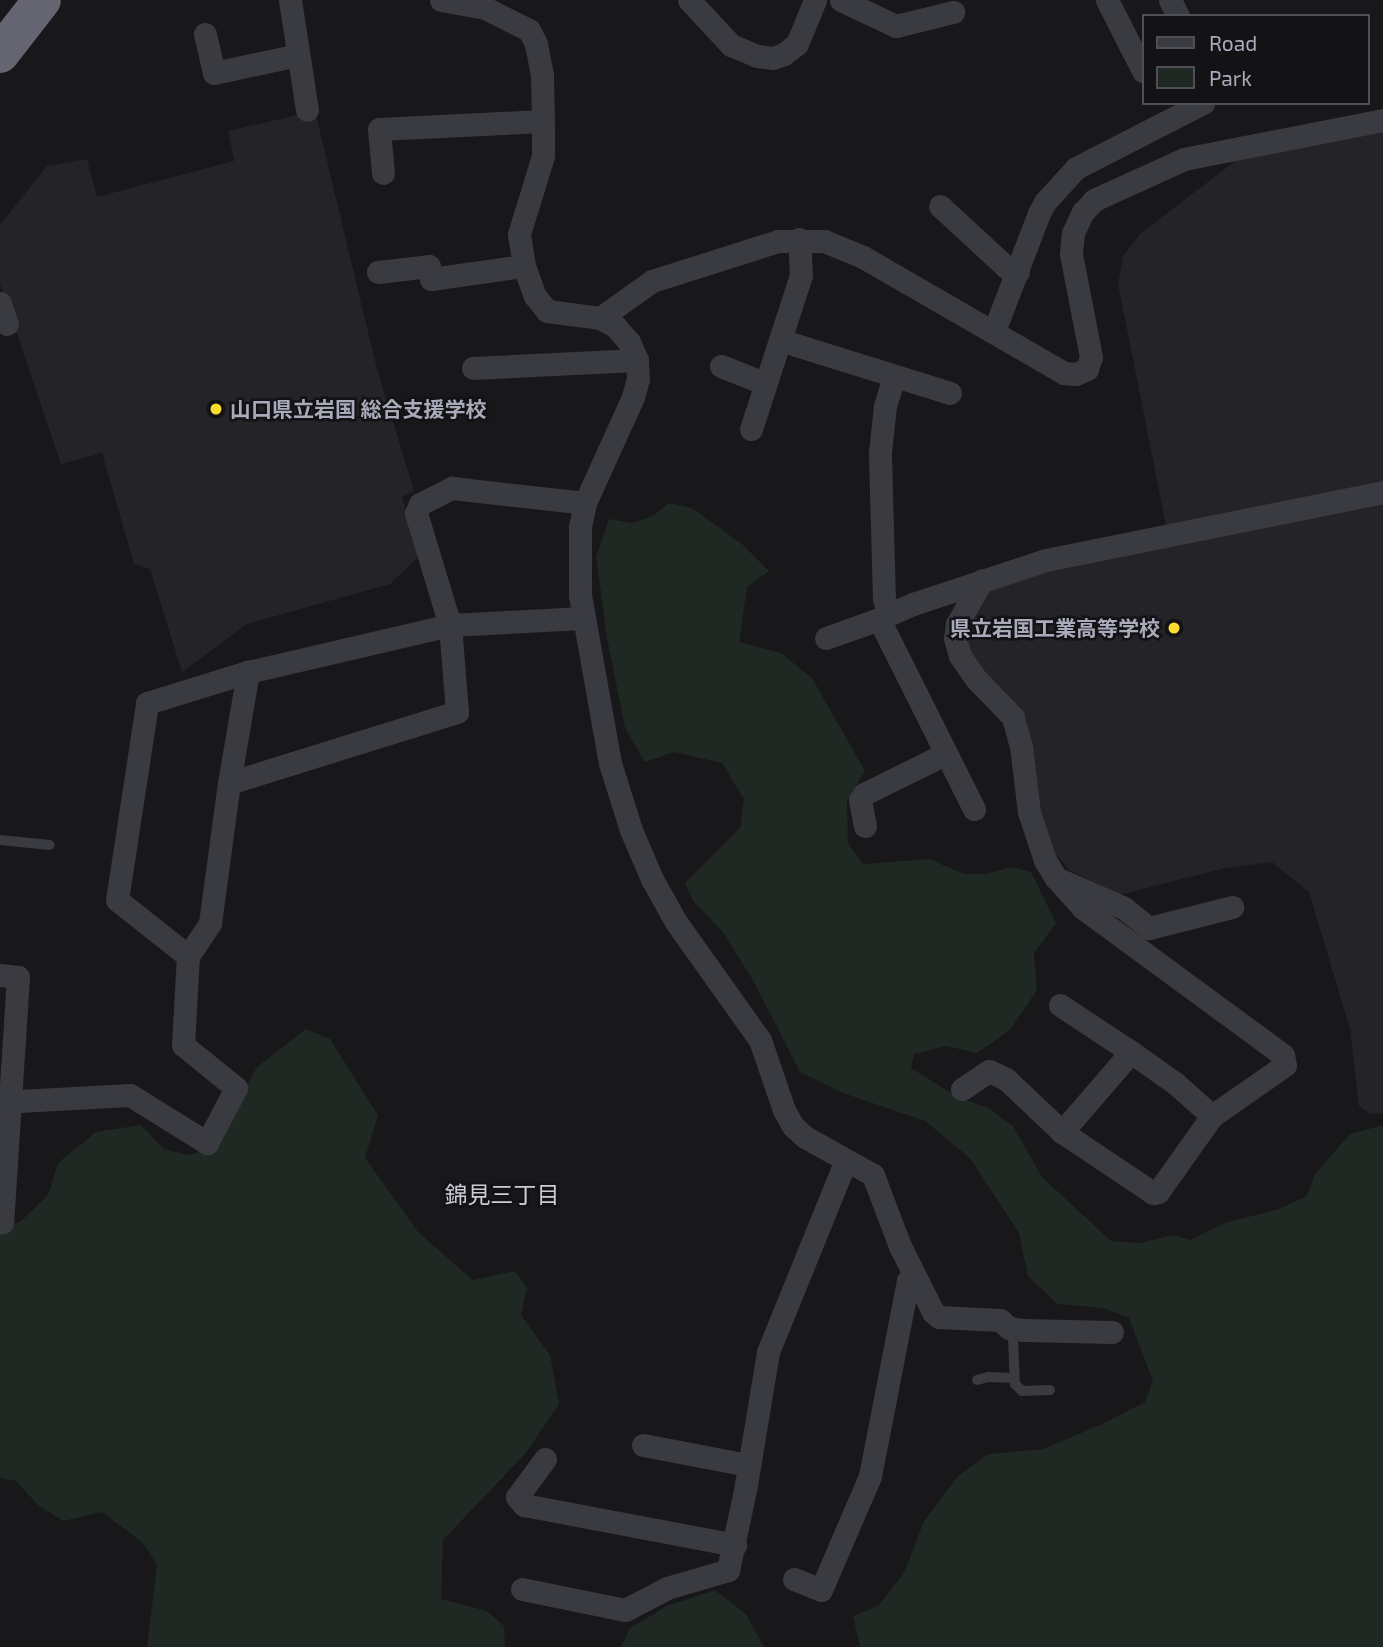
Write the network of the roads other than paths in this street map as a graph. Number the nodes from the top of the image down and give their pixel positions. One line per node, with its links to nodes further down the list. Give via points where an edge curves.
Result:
1 (42, 0): 10 (highway)
2 (290, 0): 11 (street)
3 (441, 0): 17 (street, via 485,8 529,30 542,75)
4 (689, 0): 5 (street, via 731,45 773,58 797,44)
5 (816, 0)
6 (841, 0): 8 (street, via 895,26)
7 (1107, 0): 12 (street)
8 (953, 12)
9 (205, 34): 11 (street, via 214,73)
10 (0, 54)
11 (298, 55): 14 (street)
12 (1142, 69)
13 (1195, 105): 15 (street)
14 (307, 110)
15 (1165, 113): 23 (street, via 1076,168 1045,202)
16 (1383, 120): 25 (street, via 1184,159 1094,200 1073,233 1071,254 1091,357 1087,369 1064,373)
17 (544, 121): 18 (street, via 379,128); 21 (street, via 543,156 519,234)
18 (383, 173)
19 (940, 206): 23 (street, via 1006,267)
20 (799, 239): 24 (street, via 737,252 652,281); 25 (street, via 824,241 863,257); 26 (street, via 802,275)
21 (524, 266): 22 (street, via 431,279 429,266); 24 (street, via 535,296 547,311)
22 (378, 272)
23 (1018, 272): 25 (street)
24 (600, 318): 27 (street, via 615,326)
25 (993, 331)
26 (780, 340): 30 (street); 31 (street)
27 (637, 360): 29 (street); 35 (street, via 633,397)
28 (721, 366): 31 (street)
29 (472, 368)
30 (894, 376): 32 (street); 37 (street, via 880,452)
31 (766, 384): 33 (street)
32 (950, 393)
33 (751, 429)
34 (1383, 492): 36 (street, via 1117,544)
35 (585, 503): 38 (street, via 580,527); 39 (street, via 452,488 420,504 416,513)
36 (982, 580): 37 (street); 48 (street, via 957,624 960,656 1013,717 1029,812)
37 (884, 617): 40 (street); 42 (street)
38 (582, 618): 39 (street); 58 (street, via 610,763 652,879 676,922 760,1040 793,1126)
39 (450, 625): 41 (street); 43 (street, via 457,712)
40 (826, 638)
41 (248, 672): 43 (street); 50 (street, via 147,704 117,900)
42 (945, 754): 44 (street); 45 (street, via 864,794 860,800)
43 (229, 783): 50 (street, via 211,923)
44 (974, 809)
45 (865, 826)
46 (0, 840): 47 (lane)
47 (50, 845)
48 (1056, 878): 49 (street, via 1124,908 1149,928); 56 (street, via 1083,908 1283,1055 1285,1065)
49 (1232, 907)
50 (188, 956): 55 (street, via 183,1045 236,1088 207,1143 130,1095)
51 (0, 975): 55 (street, via 18,977)
52 (1060, 1005): 53 (street)
53 (1131, 1052): 56 (street); 57 (street)
54 (962, 1089): 57 (street, via 989,1071 1006,1079)
55 (6, 1102): 59 (street)
56 (1212, 1116): 57 (street, via 1153,1193)
57 (1062, 1132)
58 (846, 1160): 60 (street, via 873,1175); 68 (street, via 768,1352)
59 (2, 1223)
60 (913, 1276): 61 (street, via 939,1317 1000,1320); 70 (street, via 908,1281 870,1476 821,1590)
61 (1009, 1328): 62 (street); 63 (lane)
62 (1111, 1332)
63 (1014, 1378): 64 (lane); 65 (lane, via 1021,1391)
64 (977, 1380)
65 (1051, 1390)
66 (643, 1446): 68 (street)
67 (545, 1459): 69 (street, via 517,1497 524,1504)
68 (748, 1465): 69 (street)
69 (735, 1545): 71 (street, via 728,1570 667,1588 625,1609)
70 (794, 1579)
71 (522, 1590)

